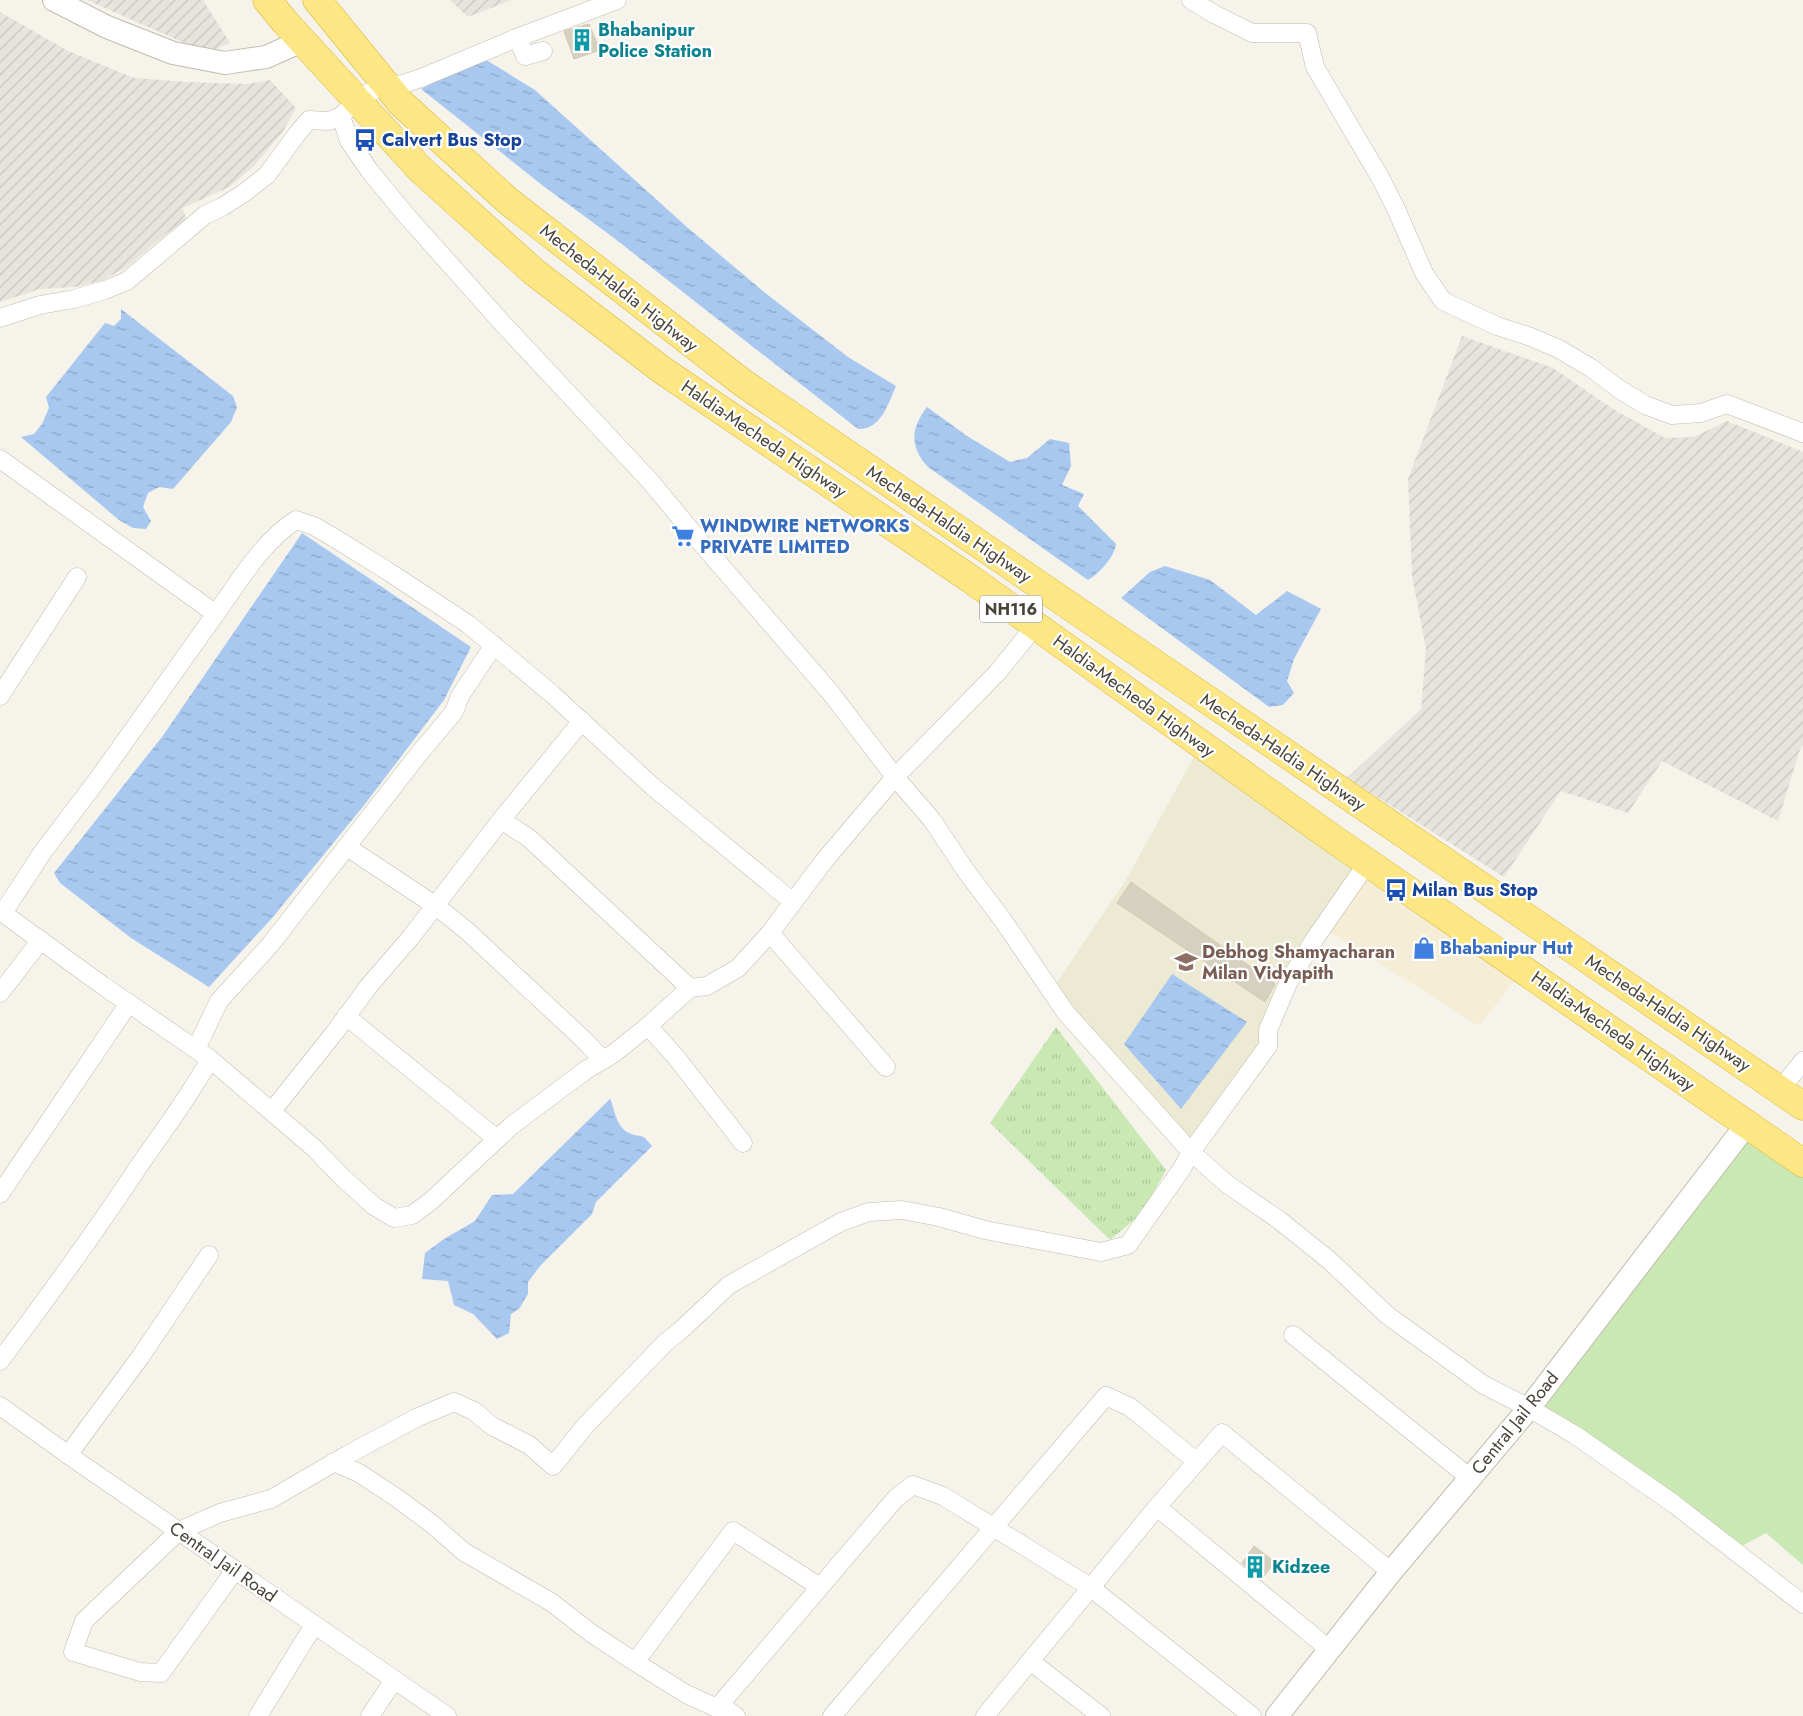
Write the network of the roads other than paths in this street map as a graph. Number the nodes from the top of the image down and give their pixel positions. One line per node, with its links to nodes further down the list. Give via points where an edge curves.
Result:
1 (54, 0): 7 (street, via 107,27 173,53 225,63 266,57)
2 (267, 0): 7 (highway, Haldia-Mecheda Highway / NH116)
3 (318, 0): 9 (highway, Mecheda-Haldia Highway / NH116)
4 (617, 0): 6 (street)
5 (1191, 0): 12 (street, via 1252,33 1307,33 1315,67 1396,208 1424,272 1442,301 1559,349 1644,405 1672,415 1701,413 1727,404)
6 (514, 39): 8 (street, via 519,41 525,56); 9 (street, via 421,78 400,85)
7 (302, 41): 10 (highway, Haldia-Mecheda Highway / NH116)
8 (543, 51)
9 (385, 83): 10 (street); 38 (highway, Mecheda-Haldia Highway / NH116, via 402,103 508,201 742,383)
10 (349, 108): 11 (street, via 329,121 310,120 267,174 244,193 205,215 126,280 97,293 40,305); 16 (highway, Haldia-Mecheda Highway / NH116, via 534,272 662,370); 20 (street, via 349,141 369,170 504,325 650,481 830,692)
11 (0, 318)
12 (1803, 433)
13 (0, 459): 15 (street, via 152,570)
14 (77, 577): 18 (street)
15 (217, 612): 17 (street, via 258,555 281,530 296,520 314,526 386,570 468,624); 26 (street)
16 (1036, 626): 20 (street, via 998,672); 23 (highway, Haldia-Mecheda Highway / NH116)
17 (494, 646): 19 (street); 22 (street, via 460,696 454,712)
18 (0, 696)
19 (582, 721): 21 (street); 24 (street, via 652,786)
20 (895, 777): 24 (street); 44 (street, via 932,820 1066,1013)
21 (501, 820): 25 (street); 29 (street, via 529,838)
22 (347, 847): 25 (street); 34 (street, via 270,945 219,1001)
23 (1368, 862): 41 (highway, Haldia-Mecheda Highway / NH116); 44 (street, via 1288,983 1268,1030 1268,1046)
24 (792, 902): 27 (street)
25 (436, 906): 32 (street); 35 (street, via 466,930)
26 (1, 912): 28 (street)
27 (770, 933): 29 (street, via 738,968 707,986); 37 (street)
28 (41, 940): 30 (street); 31 (street)
29 (690, 988): 33 (street)
30 (0, 992)
31 (129, 1003): 34 (street); 46 (street)
32 (346, 1016): 40 (street); 42 (street)
33 (648, 1026): 35 (street); 43 (street)
34 (203, 1054): 40 (street); 49 (street, via 193,1090)
35 (603, 1060): 42 (street)
36 (1803, 1061): 38 (street)
37 (886, 1067)
38 (1780, 1090): 39 (highway, Mecheda-Haldia Highway / NH116)
39 (1803, 1106)
40 (272, 1111): 42 (street, via 374,1206 394,1218 412,1215 431,1201)
41 (1748, 1124): 45 (highway, Haldia-Mecheda Highway / NH116); 51 (street, Central Jail Road)
42 (497, 1138)
43 (743, 1143)
44 (1191, 1152): 51 (street, via 1227,1184 1329,1260 1387,1315 1484,1385); 53 (street, via 1128,1245 1101,1252 902,1210 869,1212 841,1222 729,1285 665,1343 586,1425 553,1466 529,1445 454,1402 416,1418)
45 (1803, 1163)
46 (0, 1194)
47 (209, 1255): 52 (street, via 141,1356)
48 (1293, 1335): 55 (street)
49 (0, 1362)
50 (0, 1406): 52 (street, Central Jail Road)
51 (1529, 1408): 55 (street, Central Jail Road); 63 (street, via 1575,1435 1674,1504)
52 (68, 1455): 58 (street, Central Jail Road)
53 (334, 1462): 58 (street, via 270,1499 220,1513); 67 (street, via 359,1473 397,1498 464,1552 551,1602)
54 (1197, 1462): 56 (street); 57 (street, via 1130,1407 1106,1396); 60 (street, via 1222,1433)
55 (1470, 1478): 60 (street, Central Jail Road)
56 (1157, 1507): 62 (street); 65 (street)
57 (994, 1528): 61 (street, via 942,1496 913,1485 896,1498); 62 (street); 73 (street)
58 (179, 1531): 59 (street, Central Jail Road); 59 (street, via 84,1621 72,1652 140,1672 161,1674)
59 (235, 1570): 64 (street, Central Jail Road)
60 (1391, 1572): 65 (street, Central Jail Road)
61 (820, 1587): 67 (street, via 733,1531); 69 (street)
62 (1090, 1587): 66 (street); 76 (street)
63 (1803, 1604)
64 (314, 1625): 68 (street, Central Jail Road); 70 (street)
65 (1330, 1650): 77 (street, Central Jail Road)
66 (1030, 1661): 74 (street); 75 (street)
67 (635, 1662): 69 (street, via 686,1694)
68 (394, 1680): 71 (street); 72 (street, Central Jail Road)
69 (727, 1713)
70 (258, 1716)
71 (370, 1716)
72 (447, 1716)
73 (832, 1716)
74 (985, 1716)
75 (1101, 1716)
76 (1252, 1716)
77 (1277, 1716)

